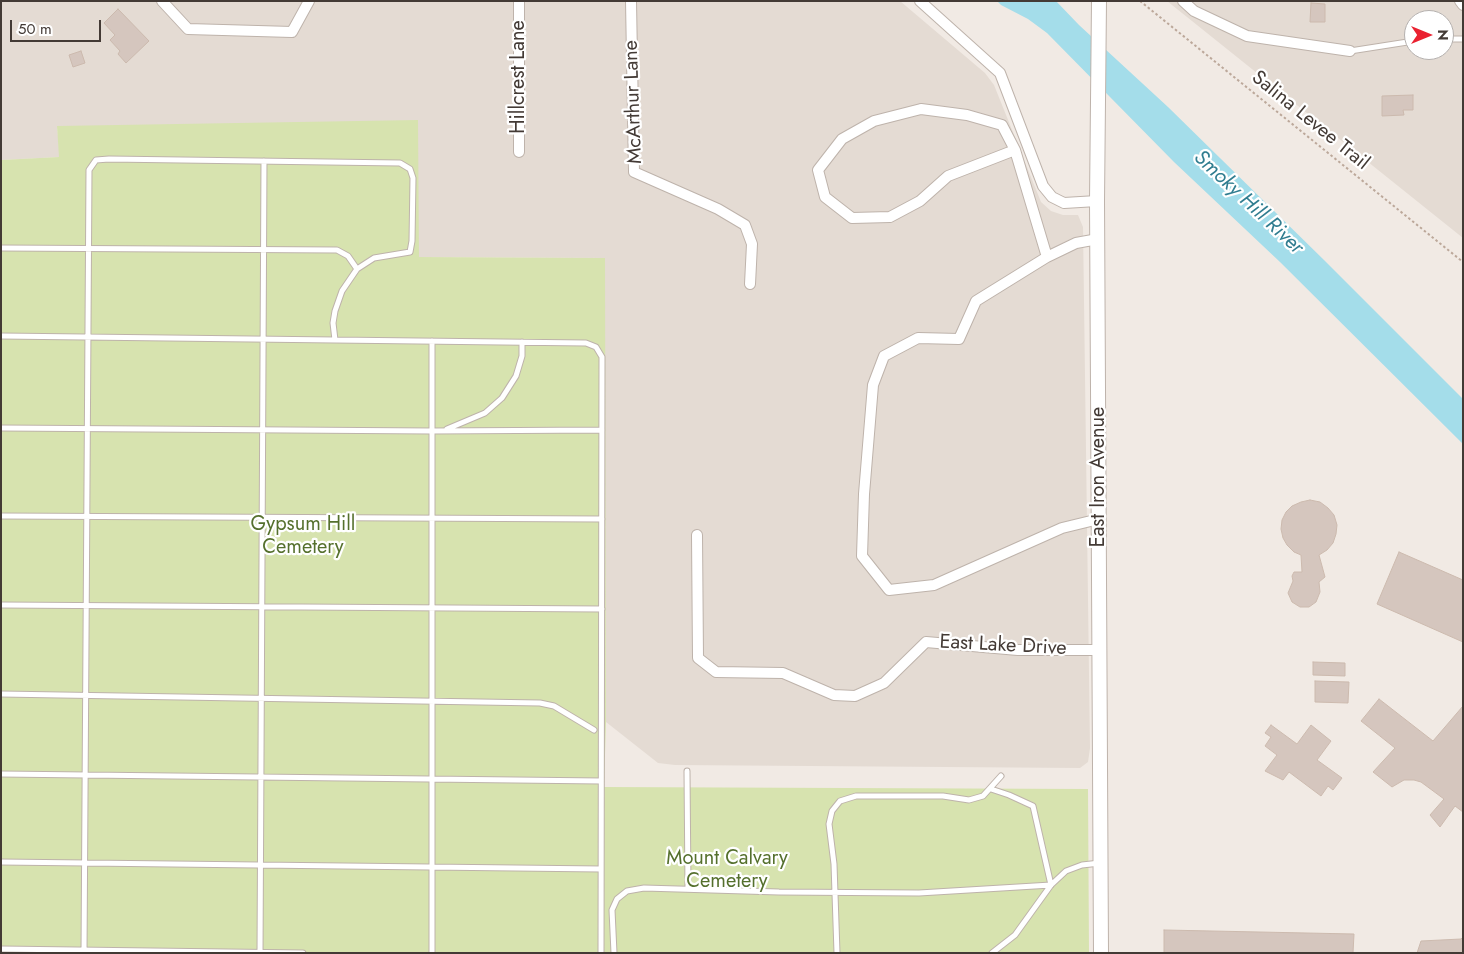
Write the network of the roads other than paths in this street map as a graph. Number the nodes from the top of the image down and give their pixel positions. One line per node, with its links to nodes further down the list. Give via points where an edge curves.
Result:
1 (162, 1): 2 (street, via 188,29 292,32)
2 (310, 1)
3 (519, 1): 13 (street, Hillcrest Lane)
4 (631, 1): 22 (street, McArthur Lane, via 634,172 718,209 745,225 752,244)
5 (920, 1): 15 (street, via 1000,73 1043,186 1052,197 1064,203)
6 (1099, 1): 15 (street, East Iron Avenue)
7 (1183, 1): 11 (street, via 1194,11 1247,36)
8 (1460, 1): 9 (street)
9 (1463, 5)
10 (1404, 43): 11 (lane)
11 (1350, 51)
12 (1015, 150): 12 (street, via 948,176 920,201 890,217 852,218 825,197 818,170 842,139 874,122 920,109 967,115 1002,125); 20 (street)
13 (519, 152)
14 (264, 161): 18 (lane, via 96,160 89,170); 19 (lane); 21 (lane, via 400,163 410,169 413,178 410,252 374,258)
15 (1098, 201): 16 (street, East Iron Avenue)
16 (1098, 239): 20 (street, via 1076,243); 40 (street, East Iron Avenue)
17 (1, 248): 18 (lane)
18 (89, 248): 19 (lane); 24 (lane)
19 (264, 250): 21 (lane, via 337,250 348,256); 25 (lane)
20 (1047, 256): 40 (street, via 976,301 959,339 918,338 884,356 873,386 862,556 889,590 934,585 1062,528)
21 (357, 269): 26 (lane, via 342,291 335,311)
22 (750, 284)
23 (1, 336): 24 (lane)
24 (88, 337): 25 (lane); 30 (lane)
25 (263, 339): 26 (lane); 31 (lane)
26 (335, 340): 27 (lane)
27 (432, 341): 28 (lane); 34 (lane)
28 (522, 342): 32 (lane, via 516,376 502,398 484,413); 33 (lane, via 586,343 596,347 602,357)
29 (1, 428): 30 (lane)
30 (87, 428): 31 (lane); 36 (lane)
31 (263, 430): 34 (lane); 37 (lane)
32 (443, 430): 33 (lane); 34 (lane)
33 (602, 430): 39 (lane)
34 (432, 431): 38 (lane)
35 (1, 516): 36 (lane)
36 (87, 516): 37 (lane); 43 (lane)
37 (262, 517): 38 (lane); 44 (lane)
38 (432, 518): 39 (lane); 45 (lane)
39 (602, 519): 46 (lane)
40 (1099, 519): 47 (street, East Iron Avenue)
41 (696, 535): 47 (street, East Lake Drive, via 698,658 716,672 783,673 834,694 855,696 884,683 926,642 1018,650)
42 (1, 605): 43 (lane)
43 (86, 606): 44 (lane); 49 (lane)
44 (262, 607): 45 (lane); 50 (lane)
45 (432, 608): 46 (lane); 51 (lane)
46 (602, 609): 59 (lane)
47 (1100, 650): 63 (street, East Iron Avenue)
48 (1, 694): 49 (lane)
49 (86, 696): 50 (lane); 55 (lane)
50 (261, 698): 51 (lane); 57 (lane)
51 (432, 700): 52 (lane, via 540,702 554,706); 58 (lane)
52 (594, 730)
53 (687, 771): 68 (lane)
54 (1, 774): 55 (lane)
55 (85, 775): 57 (lane); 62 (lane)
56 (1001, 776): 60 (lane)
57 (261, 777): 58 (lane); 64 (lane)
58 (432, 779): 59 (lane); 65 (lane)
59 (601, 781): 66 (lane)
60 (991, 789): 67 (lane, via 1033,806); 69 (lane, via 983,796 969,800 943,796 856,796 840,801 828,824)
61 (1, 862): 62 (lane)
62 (85, 863): 64 (lane); 71 (lane)
63 (1100, 863): 67 (lane, via 1082,865 1066,872); 79 (street, East Iron Avenue)
64 (261, 865): 65 (lane); 72 (lane)
65 (432, 867): 66 (lane); 74 (lane)
66 (601, 869): 75 (lane)
67 (1051, 885): 69 (lane, via 919,893); 78 (lane, via 1015,935)
68 (688, 889): 69 (lane); 76 (lane, via 644,888 627,891 617,899 612,910)
69 (836, 892): 77 (lane)
70 (1, 949): 71 (lane)
71 (84, 952): 72 (lane)
72 (260, 952): 73 (lane)
73 (302, 953)
74 (432, 953)
75 (601, 953)
76 (614, 953)
77 (837, 953)
78 (992, 953)
79 (1101, 953)

